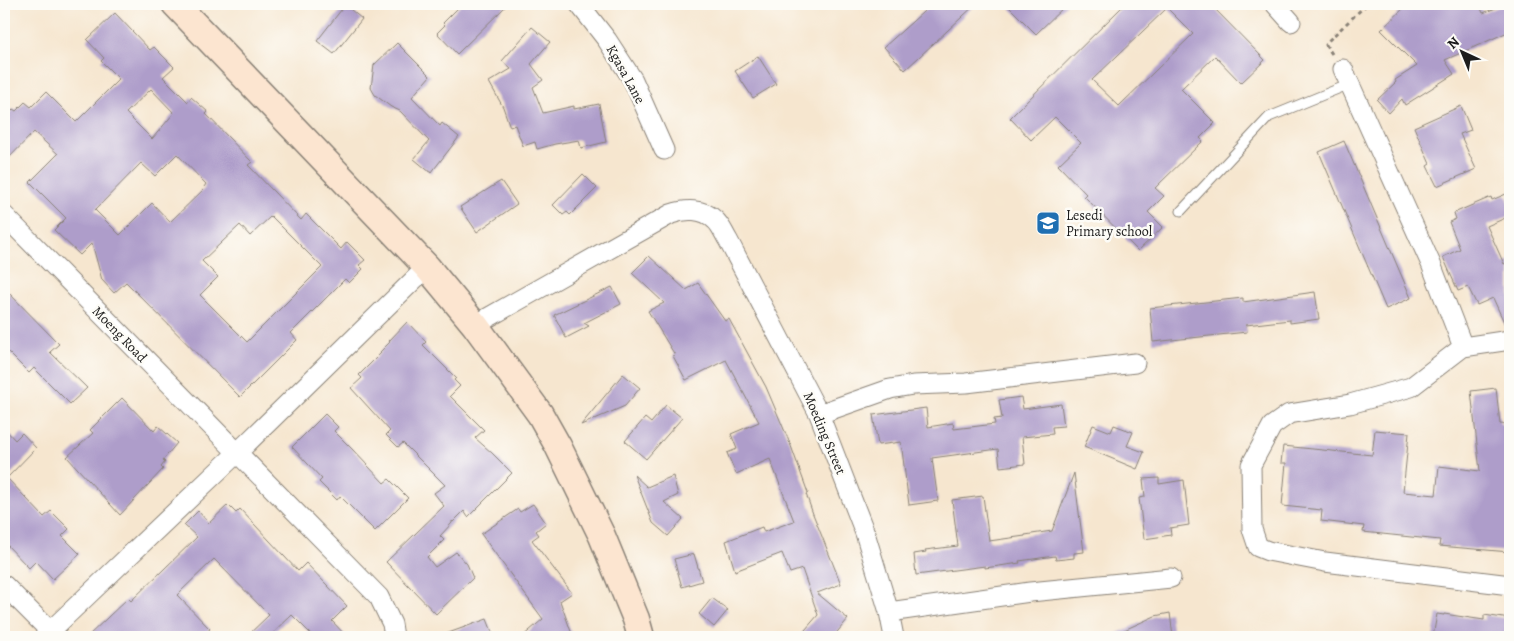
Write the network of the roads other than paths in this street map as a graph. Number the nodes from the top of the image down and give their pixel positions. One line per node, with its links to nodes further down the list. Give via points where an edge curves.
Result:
1 (175, 4): 9 (street)
2 (579, 4): 6 (street, Kgasa Lane, via 633,80)
3 (1275, 4): 4 (street)
4 (1291, 22)
5 (1346, 77): 7 (lane, via 1269,117); 12 (street, via 1431,264)
6 (664, 150)
7 (1182, 211)
8 (4, 214): 15 (street, Moeng Road)
9 (427, 267): 10 (street); 15 (street)
10 (475, 325): 14 (street, Moeding Street, via 671,214 684,209 702,212 715,220 728,240); 22 (street, via 540,414 558,446 602,536)
11 (1510, 340): 12 (street)
12 (1463, 347): 18 (street, via 1410,387 1350,404 1289,414 1272,426 1251,465 1252,529 1258,547 1268,551 1325,562)
13 (1135, 363): 14 (street, via 890,389)
14 (819, 414): 19 (street, Moeding Street, via 865,533)
15 (237, 453): 20 (street); 21 (street, Moeng Road, via 379,597 392,624)
16 (1171, 578): 19 (street, via 1030,592)
17 (4, 585): 20 (street)
18 (1510, 585)
19 (889, 612): 23 (street, Moeding Street)
20 (50, 635)
21 (394, 637)
22 (641, 637)
23 (894, 637)

